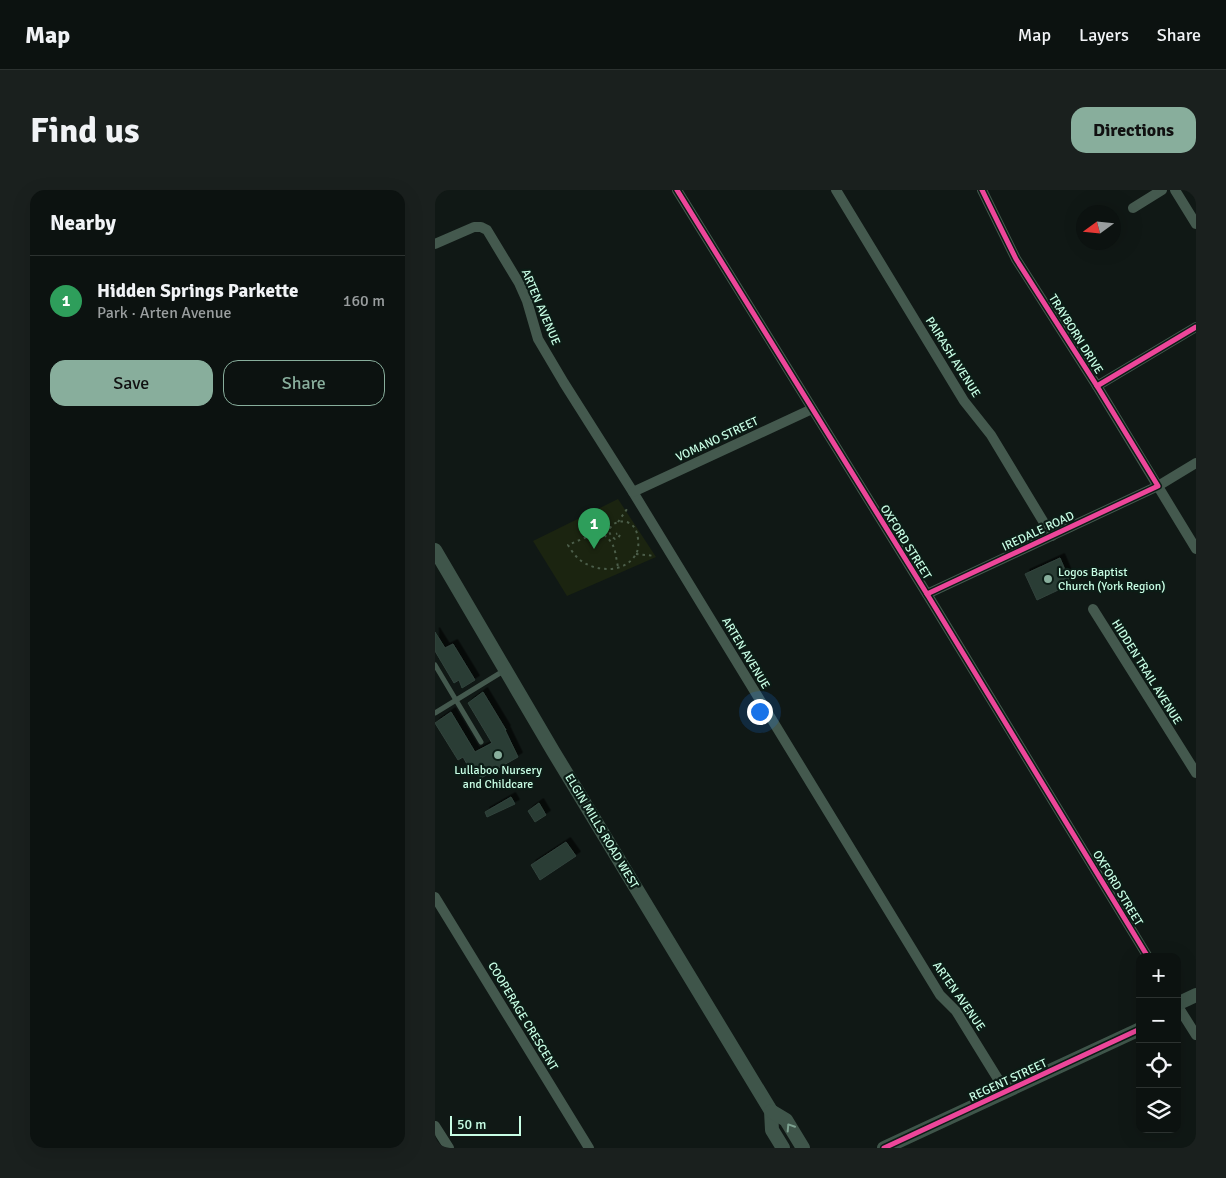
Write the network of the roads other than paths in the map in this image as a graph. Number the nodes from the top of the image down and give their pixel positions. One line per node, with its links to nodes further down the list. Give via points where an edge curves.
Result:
1 (677, 190): 11 (street, OXFORD STREET)
2 (836, 190): 15 (street, PAIRASH AVENUE, via 964,401 991,435)
3 (982, 190): 10 (street, TRAYBORN DRIVE, via 1017,259)
4 (1162, 190): 6 (street)
5 (1175, 190): 7 (street)
6 (1133, 208)
7 (1196, 224)
8 (435, 244): 14 (street, ARTEN AVENUE, via 474,227 487,230 519,282 538,339)
9 (1196, 327): 10 (street)
10 (1097, 386): 13 (street, TRAYBORN DRIVE)
11 (812, 409): 14 (street, VOMANO STREET); 18 (street, OXFORD STREET)
12 (1196, 463): 13 (street, IREDALE ROAD)
13 (1158, 486): 15 (street, IREDALE ROAD); 16 (street, TRAYBORN DRIVE)
14 (633, 492): 33 (street, ARTEN AVENUE, via 940,995 956,1010)
15 (1052, 536): 18 (street, IREDALE ROAD)
16 (1196, 549)
17 (435, 550): 21 (main road, ELGIN MILLS ROAD WEST)
18 (927, 594): 27 (street, OXFORD STREET)
19 (1093, 609): 25 (street, HIDDEN TRAIL AVENUE)
20 (435, 665): 22 (lane)
21 (505, 670): 22 (lane); 34 (main road, ELGIN MILLS ROAD WEST)
22 (457, 700): 23 (lane); 24 (lane)
23 (435, 714)
24 (481, 742)
25 (1194, 767)
26 (435, 897): 37 (street, COOPERAGE CRESCENT)
27 (1146, 953)
28 (1196, 995): 29 (main road)
29 (1181, 1003)
30 (1181, 1011): 32 (street)
31 (1136, 1030): 33 (main road, REGENT STREET)
32 (1196, 1035)
33 (1006, 1092): 40 (main road, REGENT STREET)
34 (771, 1112): 38 (main road, ELGIN MILLS ROAD WEST, via 772,1130); 39 (main road, ELGIN MILLS ROAD WEST, one-way to 34, via 786,1120)
35 (435, 1126): 36 (street)
36 (449, 1148)
37 (589, 1148)
38 (783, 1148)
39 (803, 1148)
40 (884, 1148)

